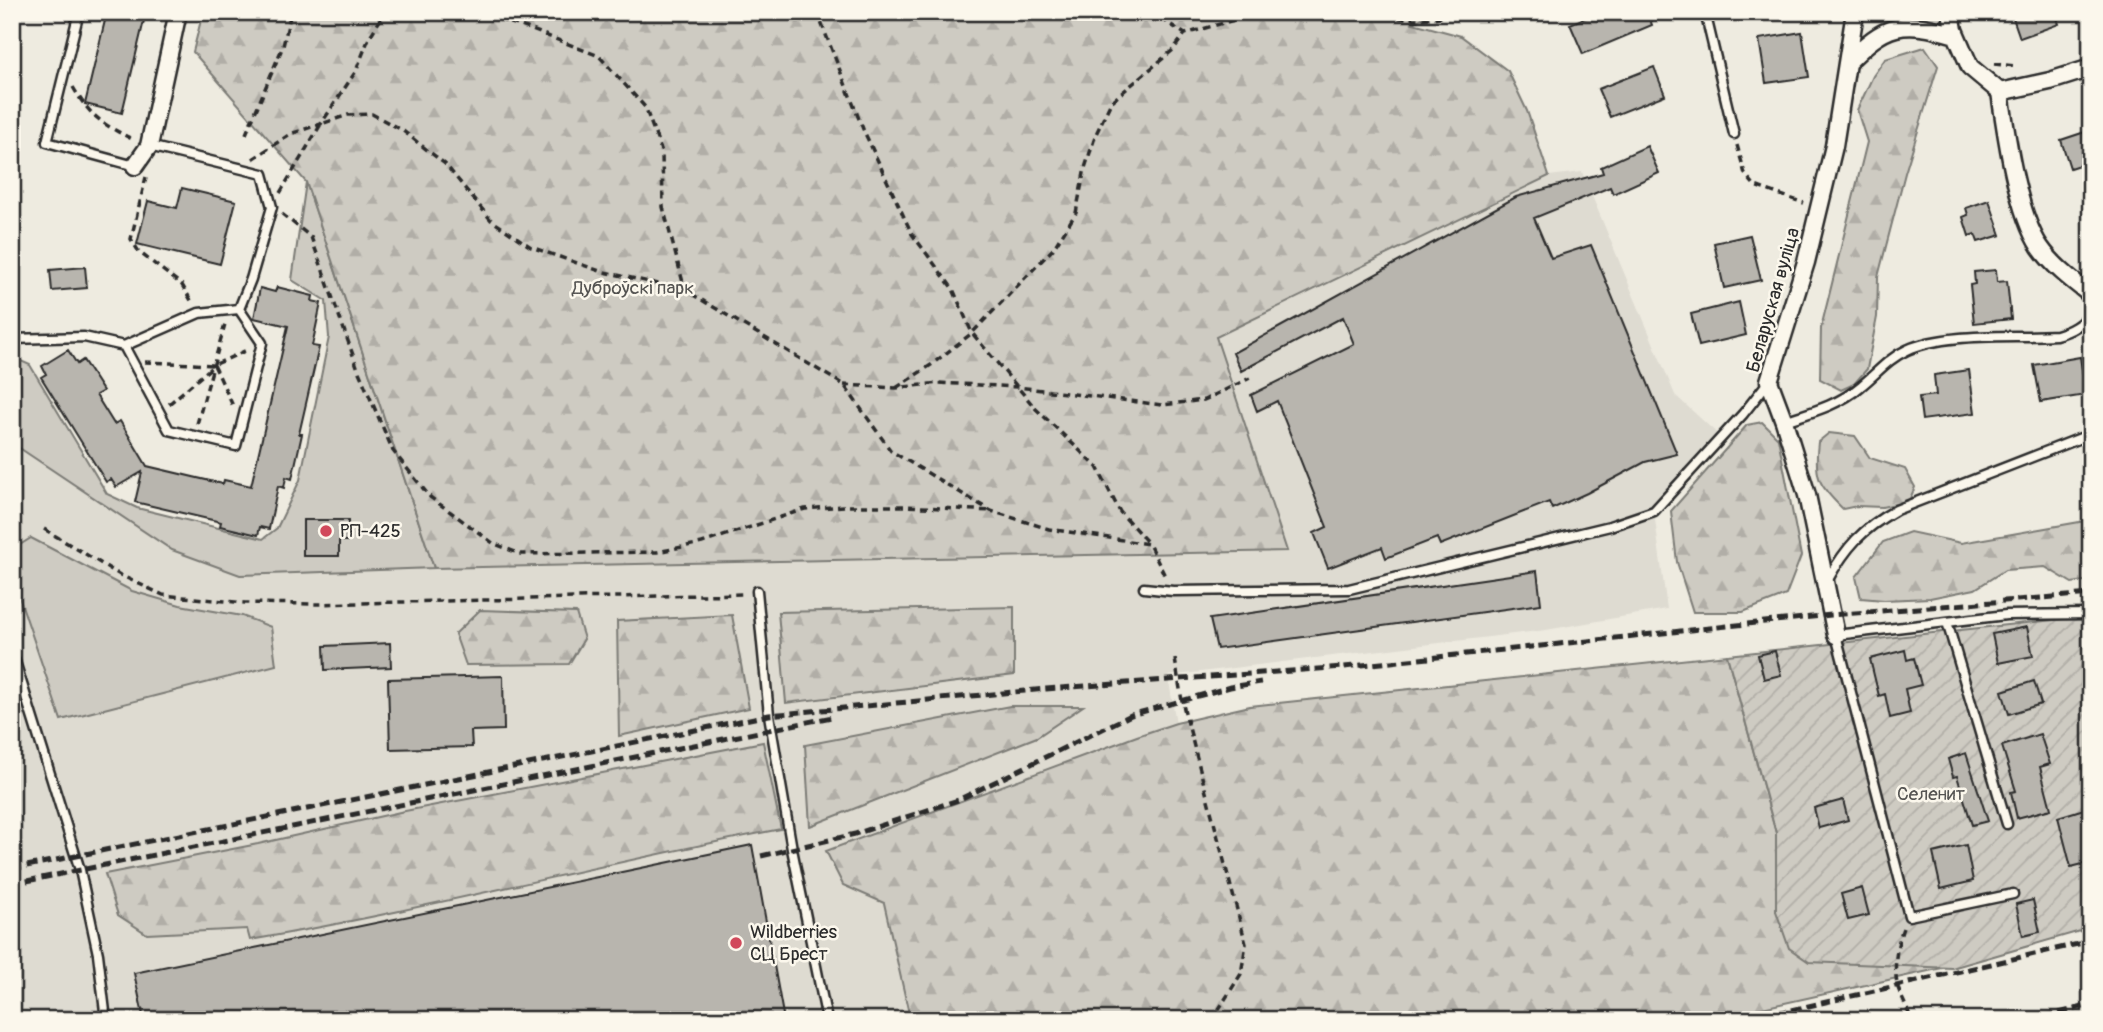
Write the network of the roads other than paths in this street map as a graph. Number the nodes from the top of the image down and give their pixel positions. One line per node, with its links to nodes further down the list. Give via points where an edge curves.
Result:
1 (79, 12): 12 (lane, via 47,142)
2 (178, 12): 11 (street)
3 (1706, 12): 10 (lane)
4 (1855, 12): 7 (street, Беларуская вуліца)
5 (1951, 12): 6 (street)
6 (1956, 35): 7 (street, via 1908,25 1893,28); 9 (street, via 1970,67)
7 (1847, 63): 18 (street, Беларуская вуліца, via 1819,209)
8 (2091, 68): 9 (street)
9 (2000, 92): 13 (street, via 2029,226 2058,267)
10 (1734, 134)
11 (145, 146): 12 (street); 14 (lane, via 263,174 272,207)
12 (135, 166)
13 (2091, 295)
14 (239, 309): 17 (lane, via 199,313); 17 (lane, via 261,343 236,446 169,430)
15 (2091, 313): 19 (lane, via 2079,326 2056,335 1941,341 1907,350 1842,400)
16 (12, 339): 17 (lane, via 84,337)
17 (124, 346)
18 (1769, 381): 19 (street, Беларуская вуліца); 22 (lane, via 1654,512 1349,589 1173,592)
19 (1784, 421): 21 (street, Беларуская вуліца, via 1807,495)
20 (2091, 434): 21 (lane, via 1872,523 1853,541)
21 (1825, 584): 26 (street, Беларуская вуліца)
22 (1144, 588)
23 (757, 593): 31 (lane, via 769,715)
24 (2091, 614): 25 (lane, via 2006,615)
25 (1947, 622): 26 (lane); 28 (lane)
26 (1836, 635): 29 (lane, via 1909,916)
27 (12, 652): 30 (lane, via 80,870)
28 (2007, 824)
29 (2014, 894)
30 (106, 1020)
31 (827, 1020)

